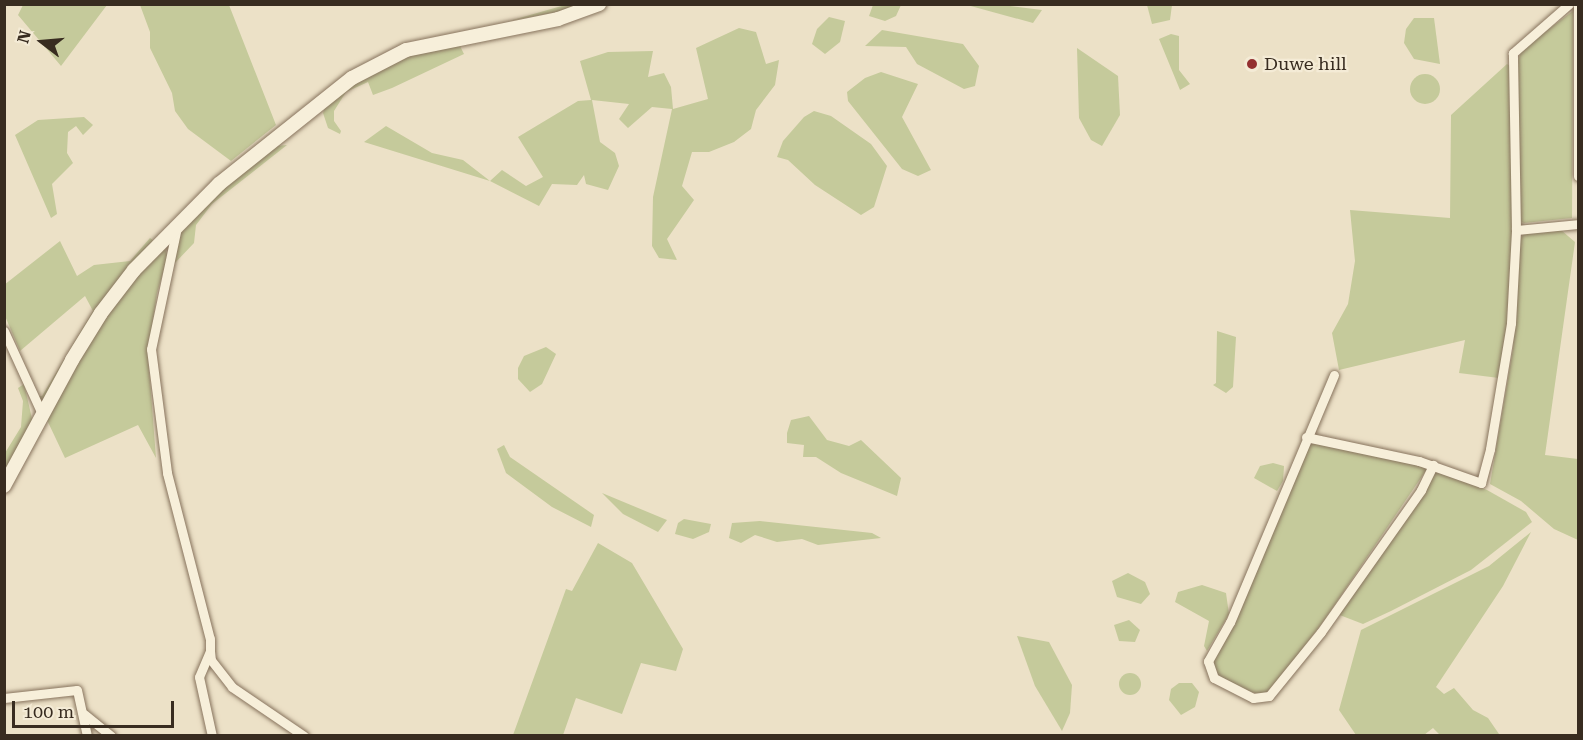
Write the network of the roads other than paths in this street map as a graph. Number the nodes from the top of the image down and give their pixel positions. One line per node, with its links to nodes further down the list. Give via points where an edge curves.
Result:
1 (599, 4): 5 (street, via 558,19 406,50 352,78 219,184)
2 (1569, 4): 7 (street, via 1513,53)
3 (1578, 4): 4 (street)
4 (1578, 176)
5 (178, 223): 10 (street, via 101,314 72,360); 14 (street, via 151,349 167,473)
6 (1578, 224): 7 (street)
7 (1516, 230): 12 (street, via 1507,353 1484,477 1481,483)
8 (4, 331): 10 (street)
9 (1334, 375): 11 (street)
10 (44, 417): 13 (street)
11 (1306, 436): 12 (street); 12 (street, via 1230,622 1208,661 1214,678 1253,698 1269,696 1285,679 1420,490)
12 (1433, 465)
13 (4, 486)
14 (210, 651): 19 (street, via 199,677); 20 (street, via 211,660 232,687)
15 (4, 698): 16 (street, via 70,688 78,690)
16 (84, 714): 17 (street); 18 (street)
17 (87, 735)
18 (111, 735)
19 (212, 735)
20 (304, 735)

